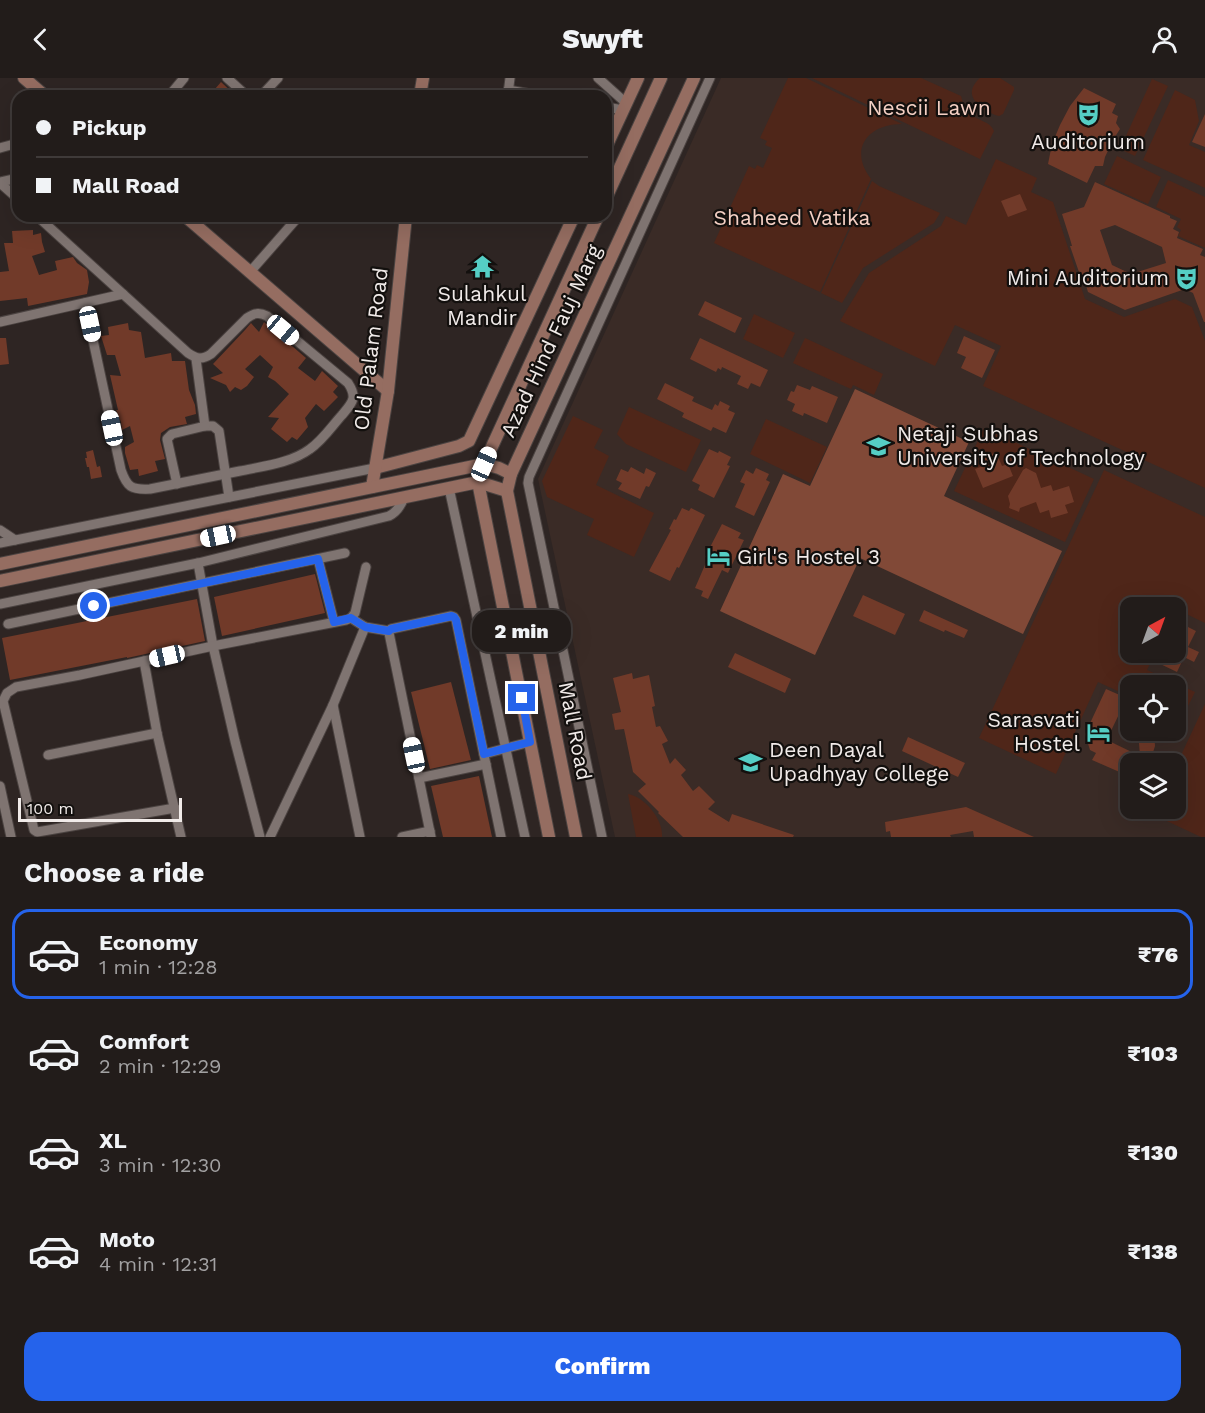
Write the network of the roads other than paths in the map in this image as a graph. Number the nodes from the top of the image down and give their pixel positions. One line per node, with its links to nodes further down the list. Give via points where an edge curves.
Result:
1 (24, 78): 10 (street)
2 (184, 78): 11 (street)
3 (227, 78): 12 (street)
4 (278, 78): 13 (street)
5 (598, 78): 14 (street)
6 (638, 78): 17 (street)
7 (662, 78): 20 (street)
8 (694, 78): 38 (street, Azad Hind Fauj Marg)
9 (710, 78): 85 (street, via 528,483)
10 (38, 90)
11 (174, 90)
12 (240, 90)
13 (267, 90)
14 (609, 90)
15 (612, 93): 17 (street)
16 (612, 107): 17 (street)
17 (625, 107): 18 (street)
18 (612, 134)
19 (0, 182): 21 (street)
20 (612, 185)
21 (12, 193)
22 (43, 222): 29 (street)
23 (192, 222): 28 (street)
24 (294, 222): 28 (street)
25 (405, 222): 33 (street, Old Palam Road)
26 (571, 222): 36 (street, via 469,441)
27 (595, 222): 35 (street, Azad Hind Fauj Marg)
28 (250, 272): 33 (street)
29 (123, 294): 30 (street); 32 (street)
30 (86, 303): 31 (street); 40 (street, via 126,482 140,490)
31 (0, 322)
32 (196, 359): 34 (street); 37 (street, via 211,354 247,318 260,313 348,383 354,397 311,448 295,458)
33 (388, 391): 36 (street, Old Palam Road)
34 (205, 426): 37 (street, via 219,431); 40 (street, via 168,436)
35 (484, 464): 38 (street); 39 (street, Azad Hind Fauj Marg); 41 (street)
36 (375, 468): 41 (street, Old Palam Road); 44 (street)
37 (225, 474): 40 (street); 44 (street)
38 (511, 474): 43 (street, Azad Hind Fauj Marg)
39 (478, 482): 42 (street); 43 (street); 66 (street)
40 (177, 484)
41 (372, 487): 52 (street)
42 (449, 488): 45 (street); 67 (street)
43 (507, 491): 84 (street, Mall Road)
44 (229, 497): 47 (street)
45 (404, 497): 51 (street, via 389,516); 54 (street)
46 (0, 530): 47 (street)
47 (15, 540): 48 (street)
48 (0, 543)
49 (345, 554): 50 (street)
50 (318, 559): 55 (street); 58 (street)
51 (198, 563): 55 (street); 56 (street)
52 (0, 564)
53 (366, 567): 57 (street)
54 (0, 581)
55 (202, 583): 59 (street); 62 (street)
56 (0, 604)
57 (351, 618): 58 (street); 60 (street)
58 (334, 622): 62 (street)
59 (8, 624)
60 (365, 627): 61 (street); 64 (street)
61 (389, 631): 68 (street, via 454,617); 71 (street)
62 (213, 646): 63 (street); 77 (street)
63 (144, 661): 65 (street); 73 (street, via 16,687 3,701 36,831)
64 (333, 705): 78 (street); 79 (street)
65 (157, 734): 69 (street); 73 (street)
66 (530, 742): 67 (street); 83 (street)
67 (506, 748): 68 (street); 82 (street)
68 (484, 754): 70 (street)
69 (48, 755)
70 (486, 764): 71 (street); 81 (street)
71 (419, 778): 74 (street)
72 (0, 786): 75 (street)
73 (175, 808): 76 (street)
74 (431, 834): 80 (street)
75 (11, 837)
76 (181, 837)
77 (260, 837)
78 (270, 837)
79 (360, 837)
80 (402, 837)
81 (501, 837)
82 (525, 837)
83 (549, 837)
84 (576, 837)
85 (602, 837)

